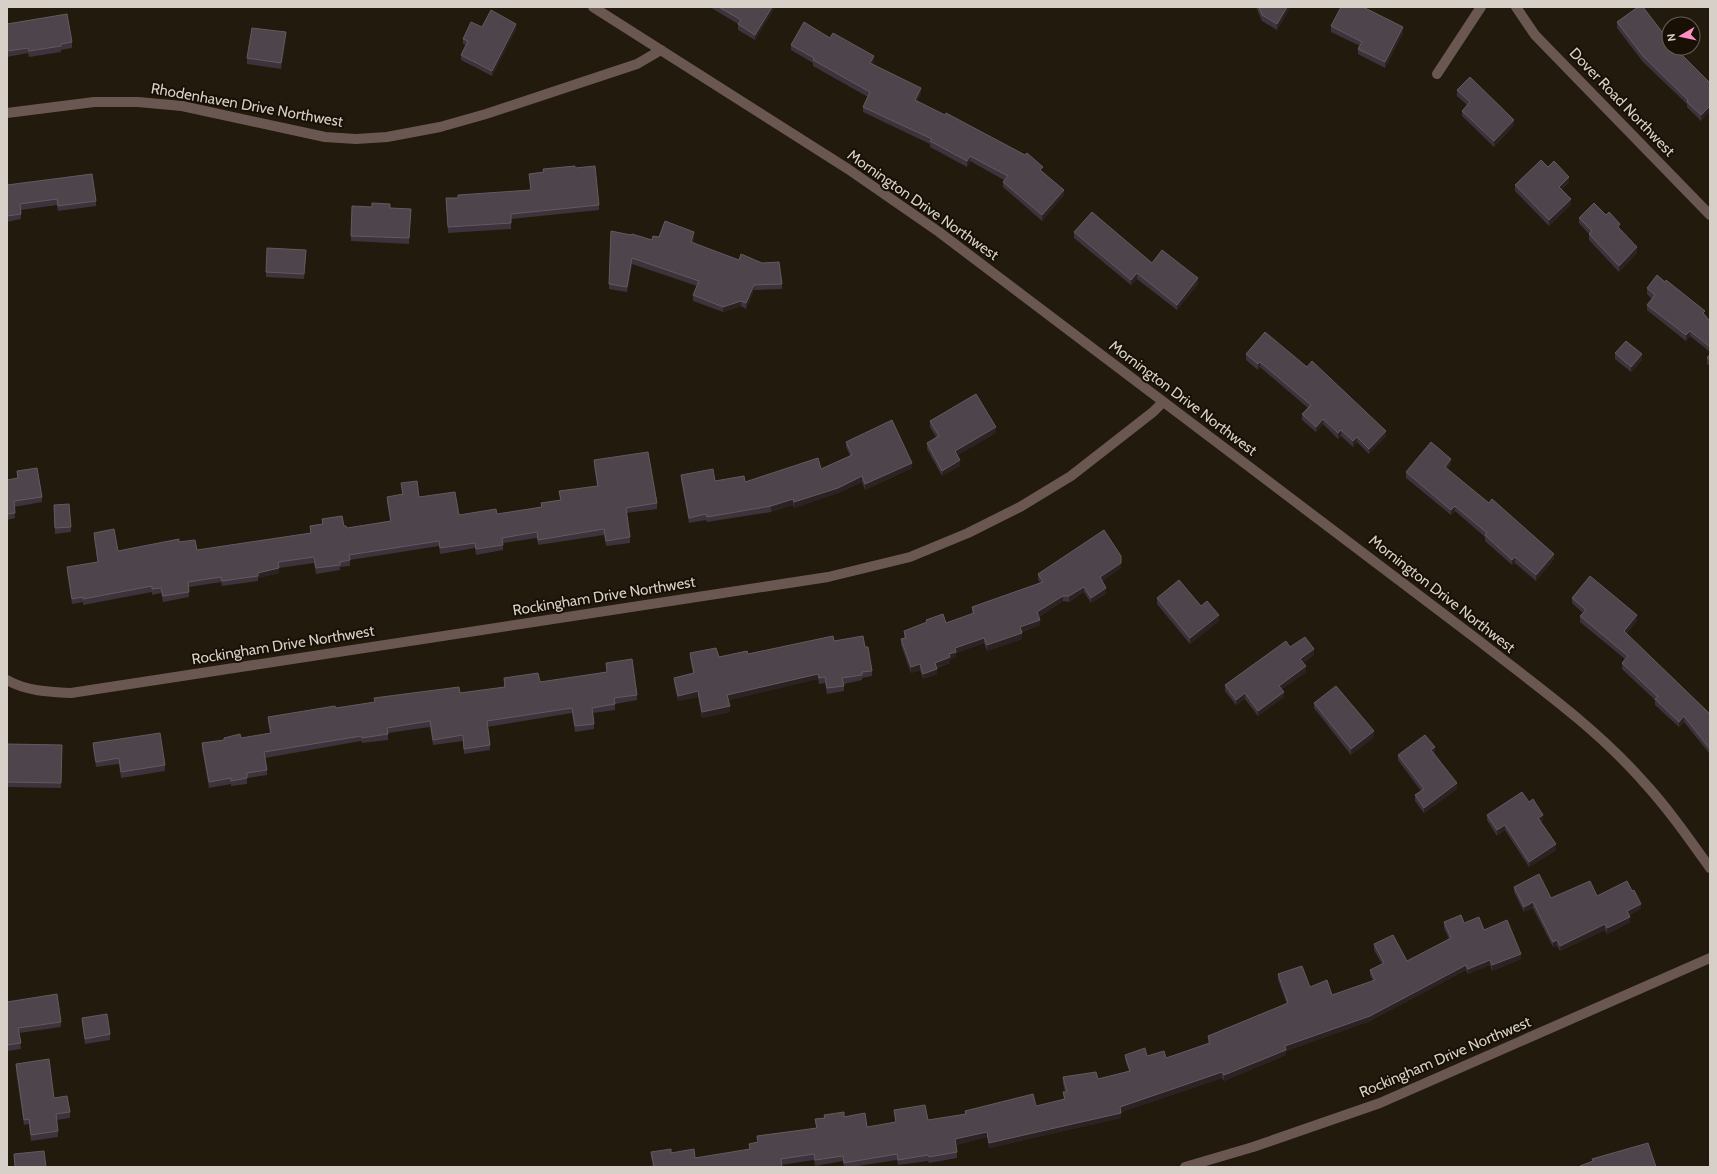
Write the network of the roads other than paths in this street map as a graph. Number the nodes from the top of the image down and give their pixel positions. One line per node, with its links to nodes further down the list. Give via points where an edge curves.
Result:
1 (593, 7): 4 (street, Mornington Drive Northwest)
2 (1481, 7): 5 (street)
3 (1516, 7): 7 (street, Dover Road Northwest, via 1535,35)
4 (660, 50): 6 (street, Rhodenhaven Drive Northwest, via 637,64 486,114 440,127 387,137 325,137 182,106 138,102 94,102); 8 (street, Mornington Drive Northwest, via 848,169 939,232)
5 (1437, 74)
6 (7, 114)
7 (1710, 215)
8 (1163, 402): 9 (street, Rockingham Drive Northwest, via 1071,476 1020,508 910,557 828,577 71,693 48,692 16,685); 10 (street, Mornington Drive Northwest, via 1316,516 1593,731 1641,778 1678,822)
9 (7, 680)
10 (1710, 868)
11 (1710, 958): 12 (street, Rockingham Drive Northwest, via 1380,1103 1254,1147)
12 (1185, 1167)

